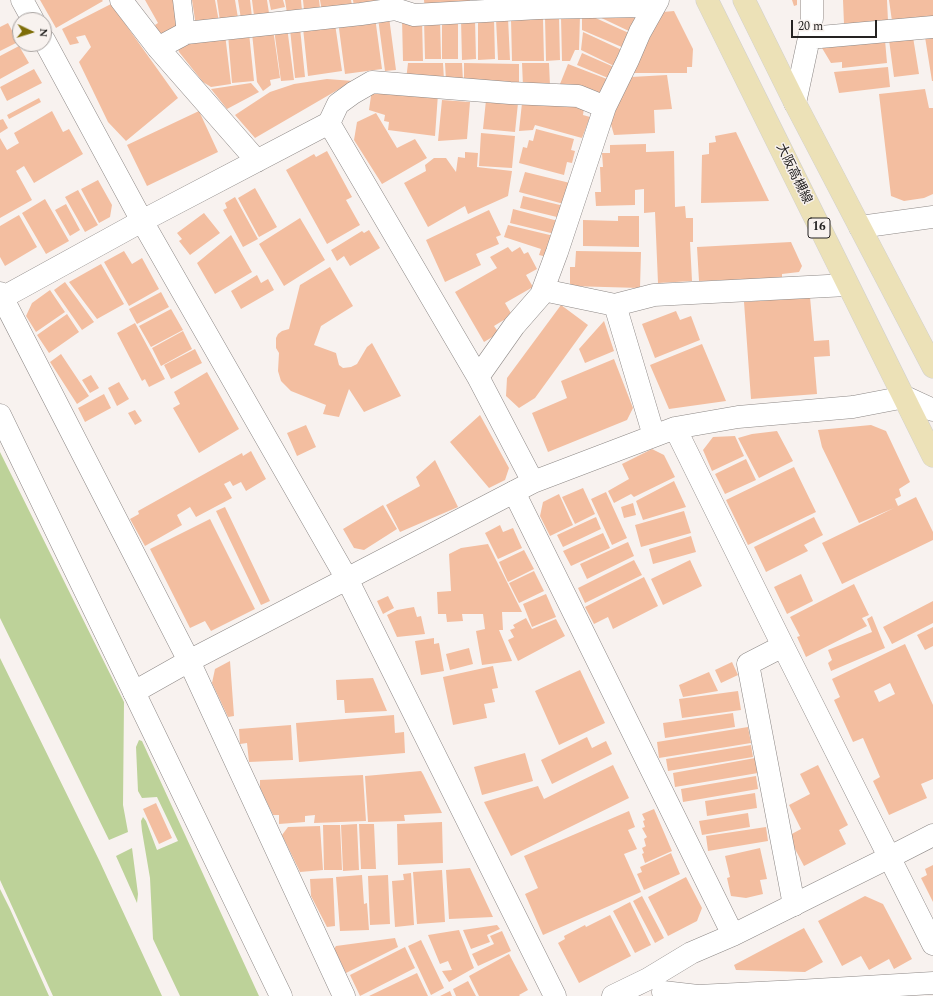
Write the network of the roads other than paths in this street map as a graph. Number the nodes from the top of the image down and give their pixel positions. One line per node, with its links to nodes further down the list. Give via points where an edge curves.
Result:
1 (22, 0): 8 (street)
2 (121, 0): 12 (street)
3 (182, 0): 10 (street)
4 (707, 0): 21 (main road, 大阪高槻線 / 16)
5 (744, 0): 14 (main road)
6 (812, 0): 11 (street)
7 (655, 5): 10 (street, via 414,15 395,9); 15 (street)
8 (29, 12)
9 (933, 27): 11 (street)
10 (186, 33): 12 (street)
11 (809, 38): 14 (street)
12 (158, 48): 17 (street)
13 (50, 52): 19 (street)
14 (795, 103): 20 (main road)
15 (605, 107): 16 (street, via 578,96 372,82 338,104); 22 (street)
16 (329, 123): 17 (street); 26 (street)
17 (257, 161): 19 (street)
18 (933, 217): 20 (street)
19 (142, 221): 23 (street); 35 (street)
20 (860, 227): 25 (main road)
21 (848, 285): 24 (street, via 654,295); 27 (main road, 大阪高槻線 / 16)
22 (543, 290): 24 (street); 26 (street)
23 (1, 296): 37 (street)
24 (615, 305): 31 (street)
25 (933, 367)
26 (478, 377): 33 (street)
27 (905, 397): 28 (street); 30 (street, via 853,407 738,417); 32 (main road, 大阪高槻線 / 16)
28 (933, 410)
29 (0, 416): 38 (street)
30 (675, 428): 31 (street); 36 (street)
31 (654, 436): 33 (street)
32 (933, 456)
33 (534, 482): 34 (street)
34 (514, 492): 35 (street); 42 (street)
35 (347, 579): 37 (street); 49 (street)
36 (783, 646): 40 (street); 41 (street, via 748,664)
37 (189, 661): 38 (street); 48 (street)
38 (134, 692): 47 (street)
39 (933, 835): 40 (street)
40 (890, 857): 41 (street); 43 (street)
41 (794, 905): 42 (street)
42 (733, 935): 45 (street, via 691,953)
43 (933, 944)
44 (933, 983): 46 (street)
45 (658, 989): 46 (street, via 698,996); 50 (street)
46 (798, 994)
47 (281, 996)
48 (344, 996)
49 (556, 996)
50 (613, 996)

